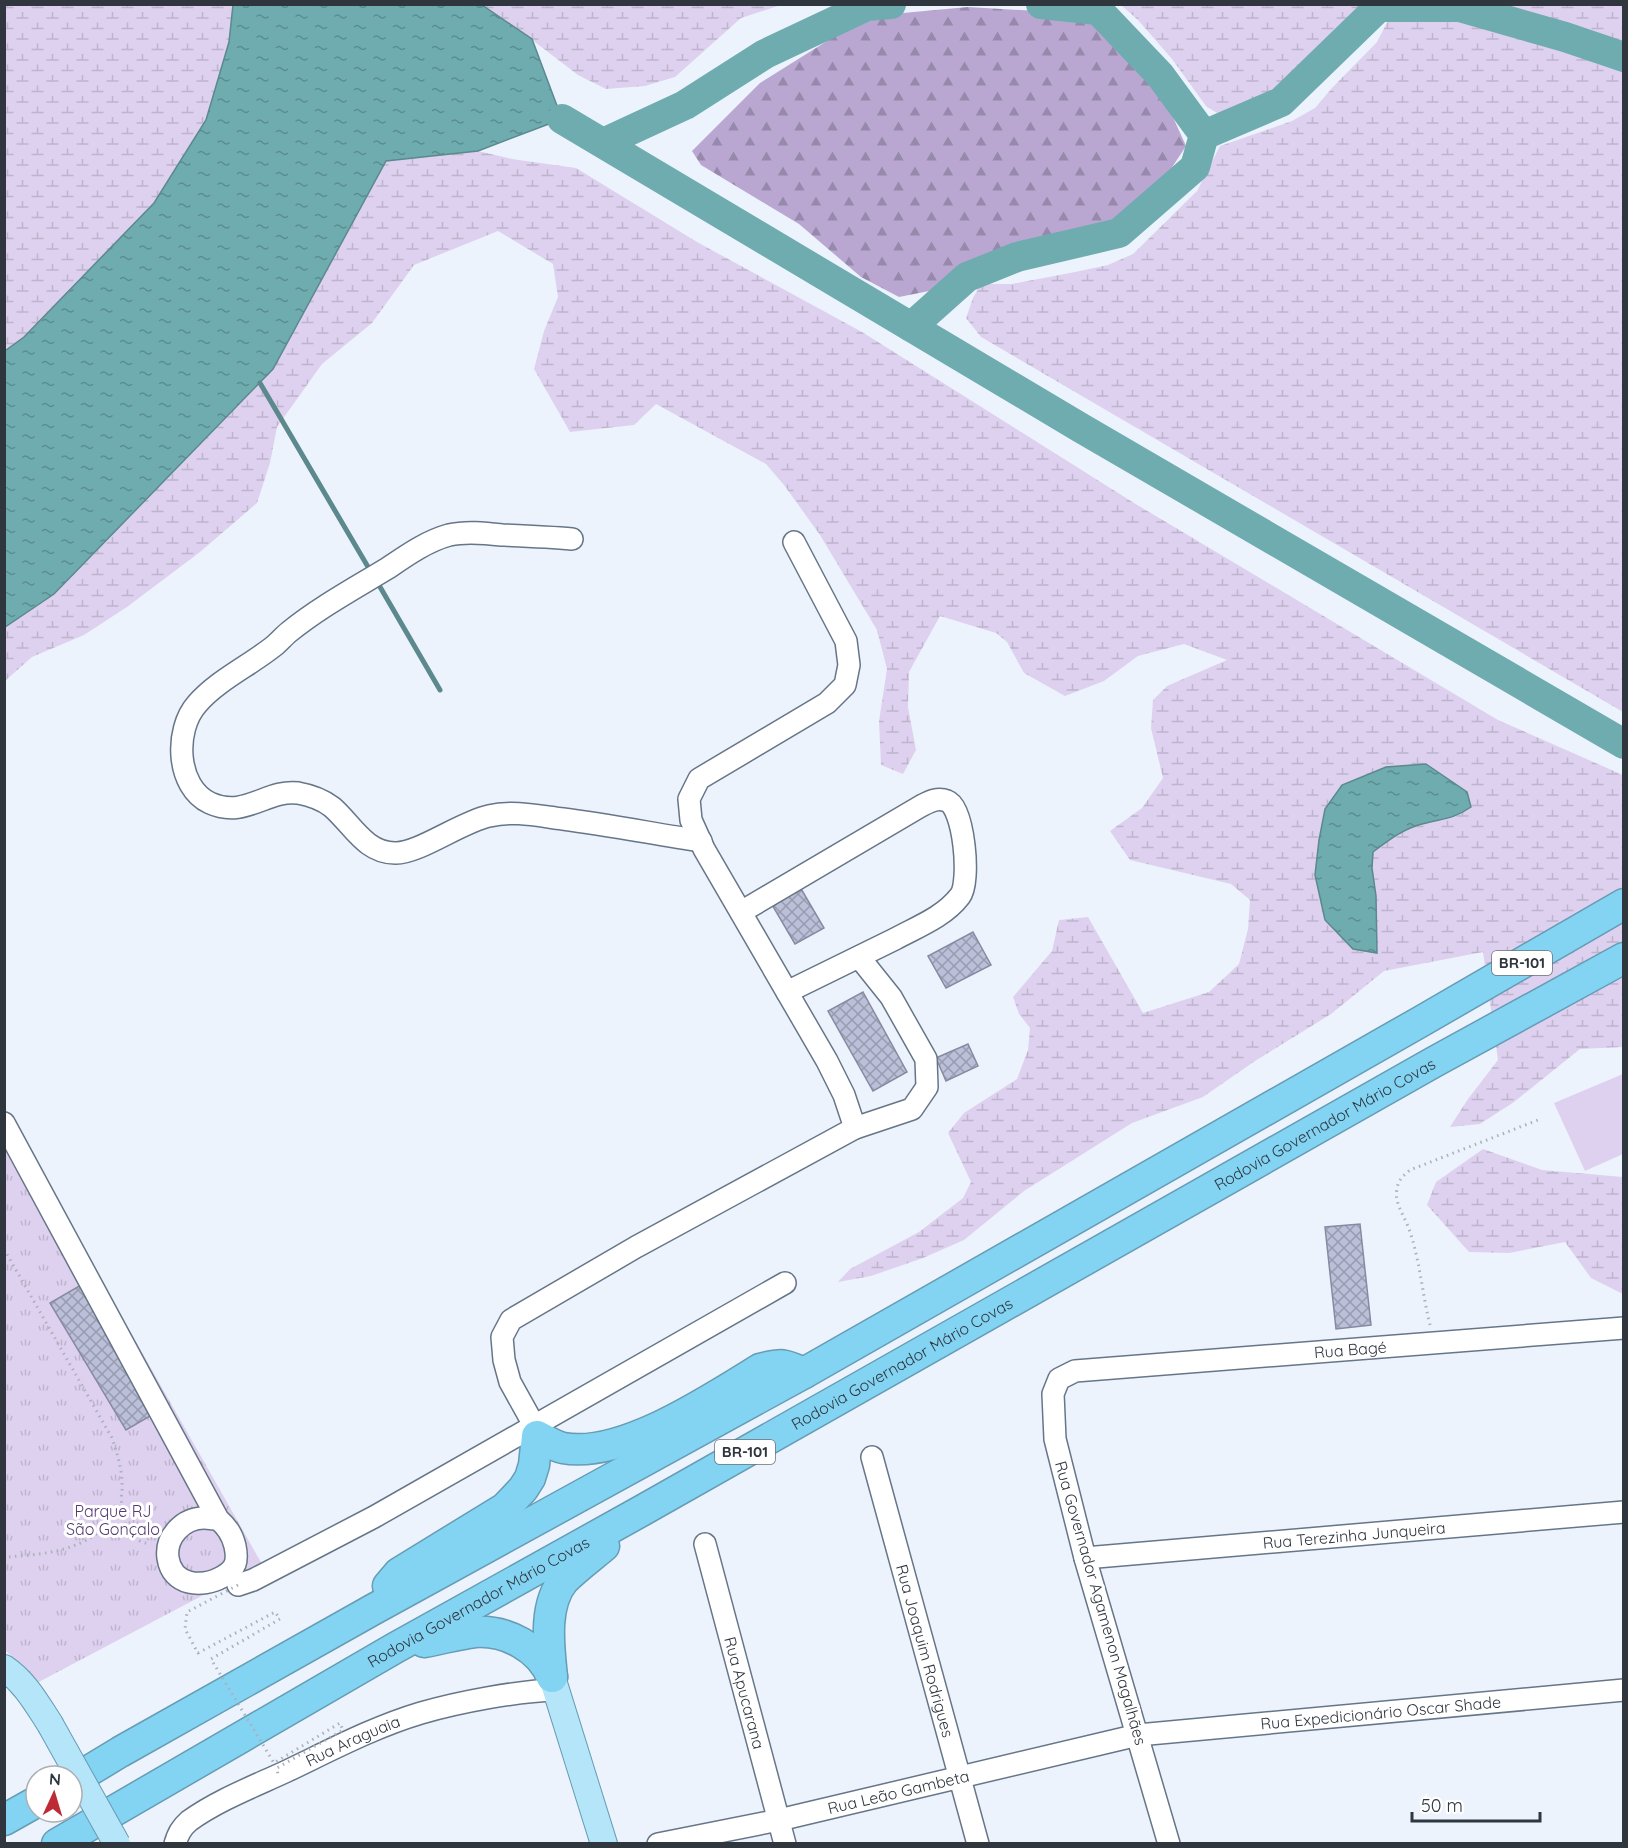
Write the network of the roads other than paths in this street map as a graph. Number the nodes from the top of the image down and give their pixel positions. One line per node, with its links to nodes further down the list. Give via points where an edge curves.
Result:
1 (572, 539): 3 (street, via 468,532 450,535 429,542 330,603 196,705 184,730 181,754 186,777 197,795 230,808 296,793 317,799 332,807 365,842 396,854 491,815 526,814)
2 (794, 542): 3 (street, via 846,641 849,664 845,686 827,703 699,779 689,799 691,819)
3 (700, 841): 5 (street)
4 (1623, 904): 14 (highway, BR-101)
5 (741, 912): 6 (street, via 921,806 935,799 947,801 954,806 967,863 962,895 937,917); 8 (street)
6 (859, 957): 8 (street); 10 (street, via 891,997 926,1059 927,1087 912,1109)
7 (1623, 958): 17 (highway, Rodovia Governador Mário Covas / BR-101)
8 (787, 992): 10 (street, via 836,1078)
9 (4, 1123): 19 (street)
10 (855, 1128): 15 (street, via 636,1246 511,1320 502,1337 504,1360 510,1382)
11 (785, 1283): 15 (street)
12 (1623, 1328): 13 (street, Rua Bagé)
13 (1075, 1371): 22 (street, Rua Governador Agamenon Magalhães, via 1059,1379 1052,1410 1055,1439)
14 (804, 1373): 15 (highway, via 785,1365 760,1369 661,1426 622,1442 584,1449 562,1448); 23 (highway, BR-101)
15 (536, 1431): 21 (street, via 245,1582); 23 (highway, via 534,1465 523,1489 505,1508 399,1573)
16 (872, 1457): 30 (street, Rua Joaquim Rodrigues)
17 (643, 1510): 24 (highway, Rodovia Governador Mário Covas / BR-101); 26 (highway, via 563,1581 552,1605 548,1632)
18 (1623, 1512): 22 (street, Rua Terezinha Junqueira)
19 (218, 1519): 21 (street, via 231,1534); 21 (street, via 202,1518 180,1528 169,1545 170,1566 177,1577 201,1584 230,1572)
20 (705, 1544): 35 (street, Rua Apucarana)
21 (236, 1554)
22 (1085, 1558): 28 (street, Rua Governador Agamenon Magalhães)
23 (374, 1610): 29 (highway, BR-101)
24 (395, 1648): 26 (highway, via 476,1632 498,1634 534,1652); 36 (highway, Rodovia Governador Mário Covas / BR-101)
25 (4, 1668): 37 (main road, bridge, via 32,1695)
26 (554, 1684): 38 (street, Rua Araguaia, via 541,1691 423,1712 386,1725 220,1803 178,1832); 39 (main road)
27 (1623, 1690): 28 (street, Rua Expedicionário Oscar Shade)
28 (1138, 1735): 30 (street, Rua Leão Gambeta); 43 (street, Rua Governador Agamenon Magalhães)
29 (84, 1774)
30 (960, 1778): 35 (street, Rua Leão Gambeta); 42 (street, Rua Joaquim Rodrigues)
31 (24, 1801): 33 (highway)
32 (24, 1808): 34 (highway)
33 (4, 1809)
34 (4, 1820)
35 (779, 1820): 40 (street, Rua Leão Gambeta); 41 (street, Rua Apucarana)
36 (57, 1844)
37 (117, 1844)
38 (175, 1844)
39 (604, 1844)
40 (658, 1844)
41 (785, 1844)
42 (978, 1844)
43 (1169, 1844)

